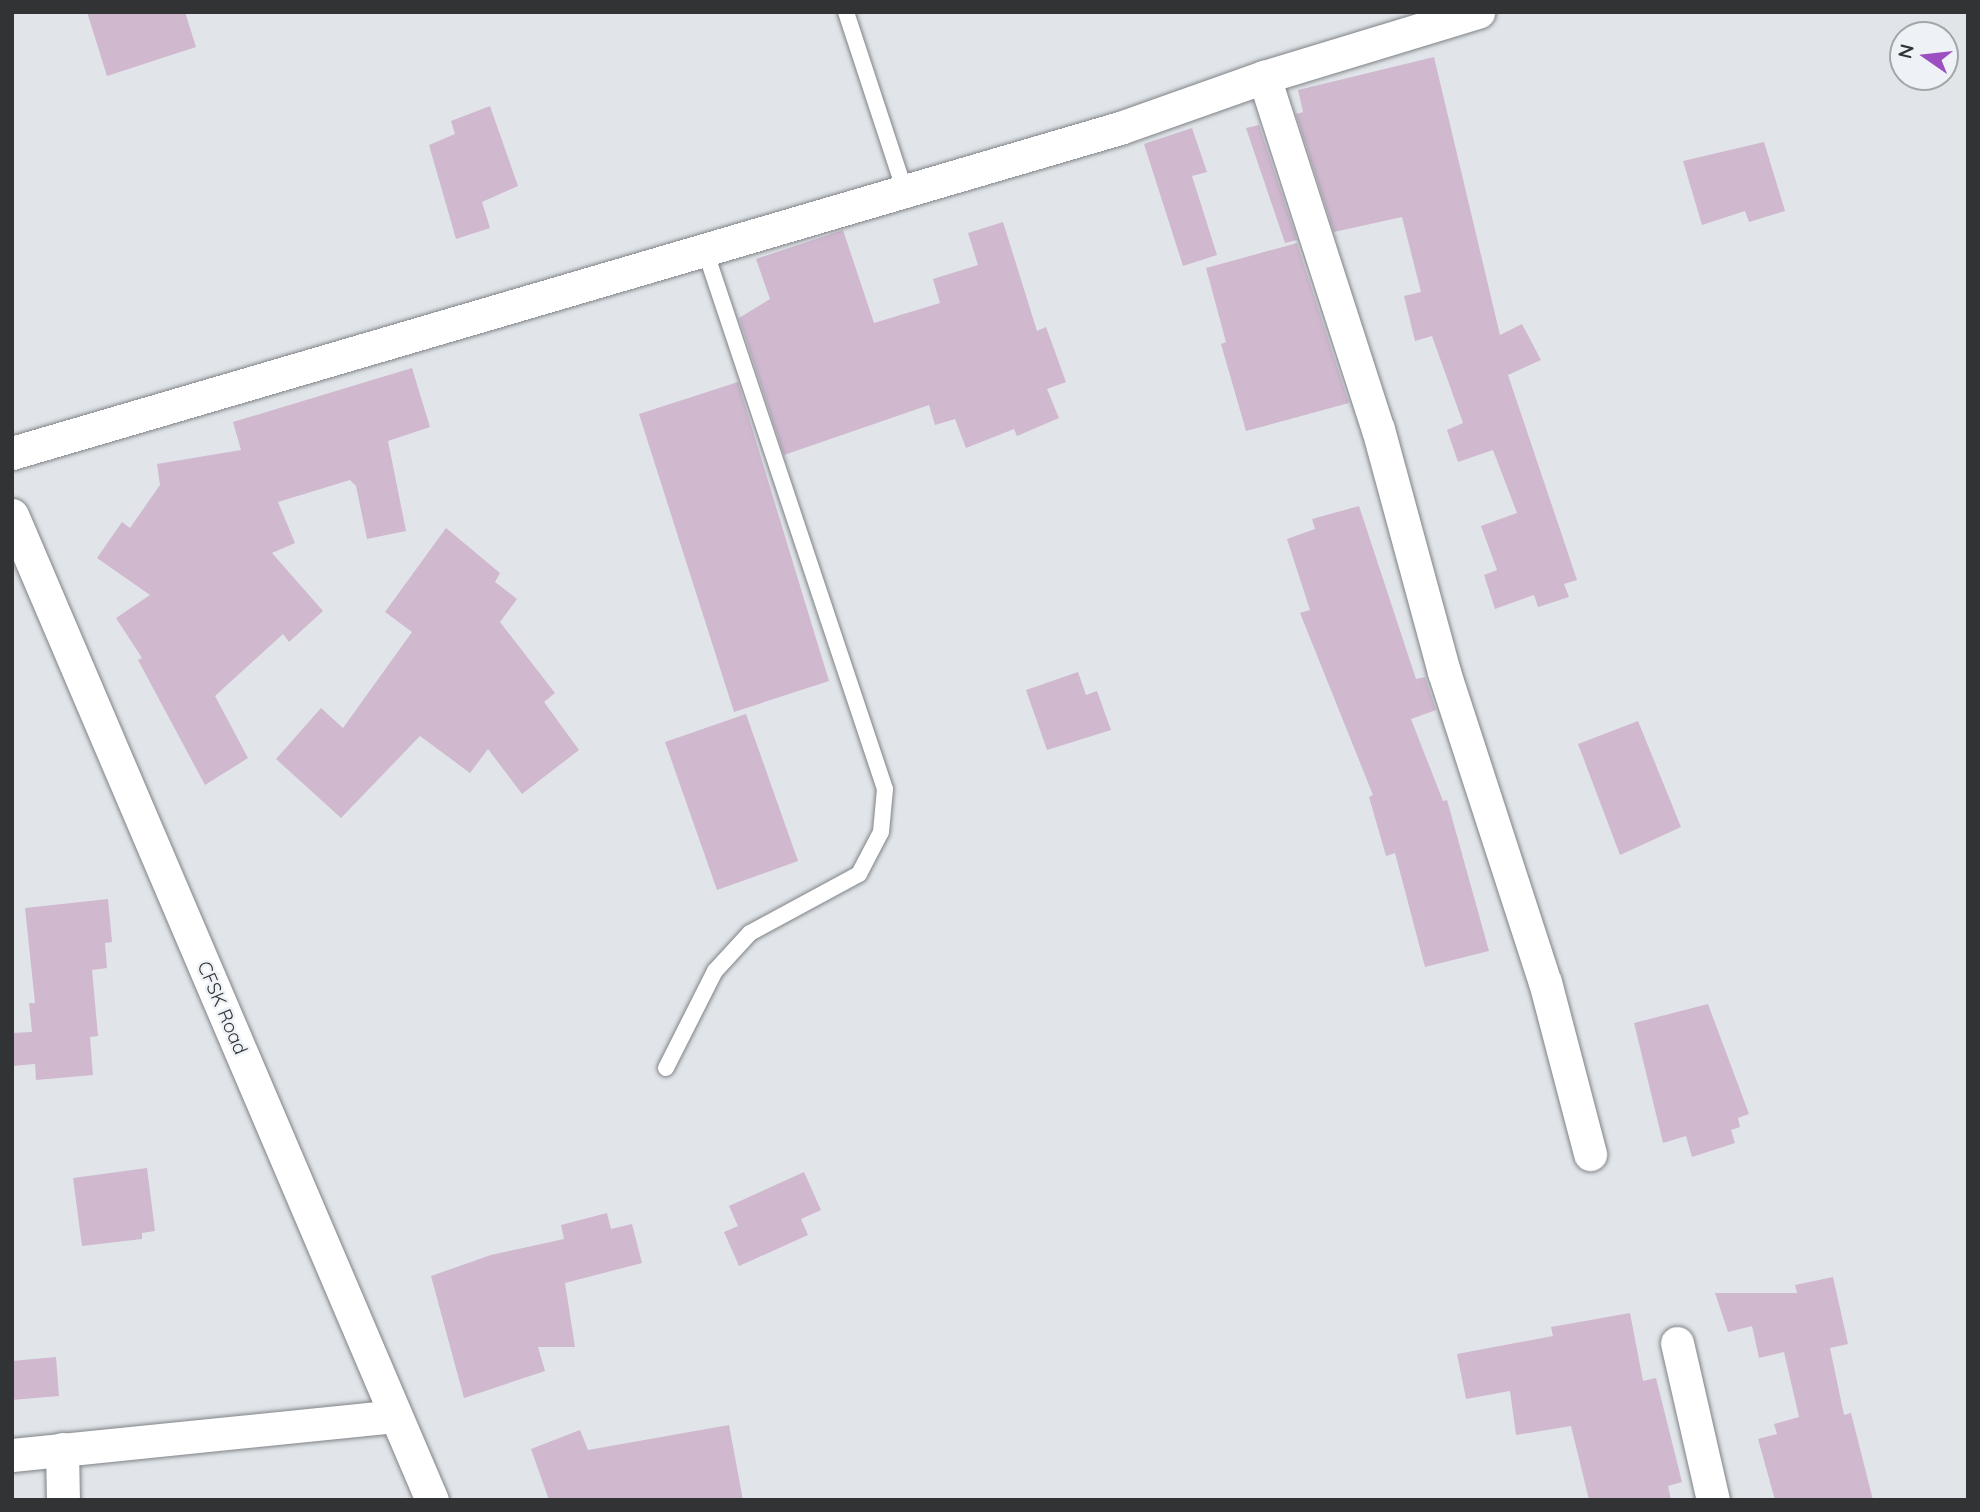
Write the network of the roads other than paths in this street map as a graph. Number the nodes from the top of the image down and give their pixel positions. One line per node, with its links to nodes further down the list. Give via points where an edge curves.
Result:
1 (846, 12): 4 (lane)
2 (1478, 12): 3 (street)
3 (1264, 77): 4 (street, via 1120,128); 10 (street, via 1378,429 1444,672 1545,982)
4 (905, 191): 5 (street)
5 (705, 250): 6 (street); 9 (lane, via 886,789 881,832 859,873 750,933 715,971)
6 (12, 453)
7 (12, 515): 8 (street, CFSK Road)
8 (26, 581): 12 (street, CFSK Road)
9 (666, 1069)
10 (1590, 1154)
11 (1677, 1343): 17 (street)
12 (395, 1416): 13 (street); 16 (street, CFSK Road)
13 (62, 1449): 14 (street); 15 (street)
14 (12, 1455)
15 (63, 1500)
16 (432, 1500)
17 (1713, 1500)

